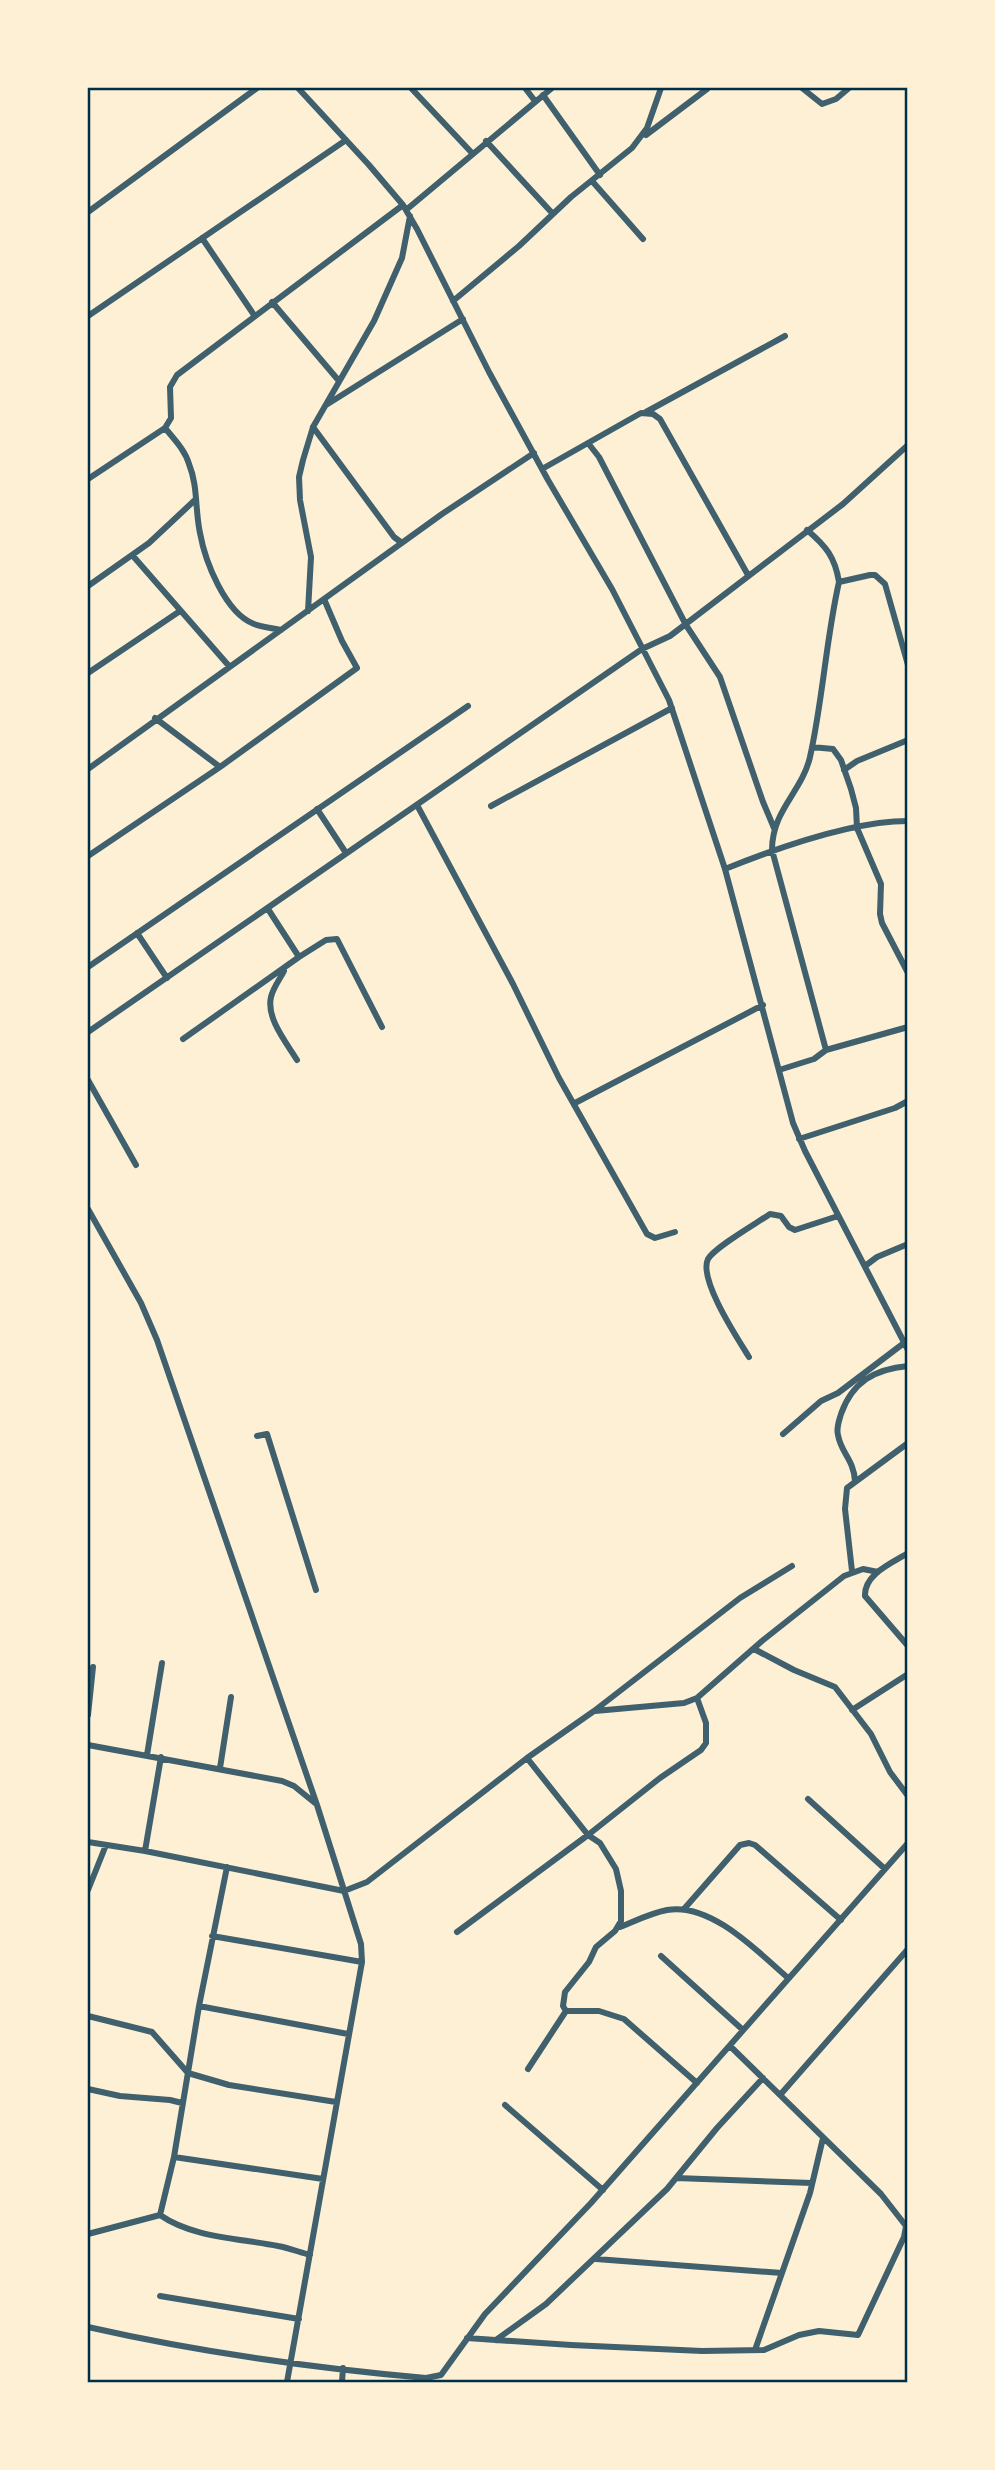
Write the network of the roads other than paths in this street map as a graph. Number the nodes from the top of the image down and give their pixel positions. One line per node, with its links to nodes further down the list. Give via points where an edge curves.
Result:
1 (257, 88): 19 (street)
2 (298, 88): 13 (street)
3 (411, 88): 15 (street)
4 (525, 88): 11 (street)
5 (552, 88): 10 (street)
6 (661, 88): 12 (street)
7 (802, 88): 8 (street, via 822,104)
8 (849, 88)
9 (707, 89): 12 (street)
10 (543, 95): 11 (street); 16 (street)
11 (535, 101): 14 (street)
12 (642, 138): 16 (street)
13 (345, 140): 18 (street); 21 (street)
14 (486, 141): 15 (street); 20 (street)
15 (472, 153): 18 (street)
16 (600, 175): 17 (street)
17 (592, 181): 20 (street); 22 (street)
18 (406, 211): 23 (street); 24 (street); 29 (street, via 402,258 374,321)
19 (88, 212)
20 (552, 214): 23 (street)
21 (202, 238): 25 (street); 26 (street)
22 (643, 239)
23 (453, 301): 27 (street)
24 (272, 302): 25 (street); 29 (street)
25 (254, 315): 33 (street, via 177,375 170,387 171,418)
26 (88, 316)
27 (463, 319): 30 (street); 36 (street)
28 (785, 336): 31 (street)
29 (339, 381): 30 (street)
30 (324, 407): 32 (street)
31 (646, 412): 34 (street); 43 (street, via 660,419)
32 (313, 427): 41 (street); 48 (street, via 299,477 302,521 311,557)
33 (165, 428): 38 (street); 39 (street, via 189,462)
34 (588, 443): 37 (street); 49 (street)
35 (908, 445): 40 (street)
36 (534, 453): 37 (street); 41 (street)
37 (542, 469): 51 (street)
38 (88, 479)
39 (196, 499): 42 (street); 50 (street, via 200,534 224,595 253,624)
40 (807, 530): 43 (street); 44 (street, via 832,556)
41 (402, 544): 46 (street)
42 (132, 556): 45 (street); 47 (street)
43 (748, 575): 49 (street)
44 (839, 582): 52 (street, via 875,575 885,584); 59 (street)
45 (88, 586)
46 (324, 599): 48 (street); 60 (street, via 357,668)
47 (180, 611): 53 (street); 54 (street)
48 (308, 611): 50 (street)
49 (686, 625): 51 (street); 67 (street, via 720,677)
50 (281, 630): 53 (street)
51 (642, 649): 56 (street); 63 (street)
52 (908, 665)
53 (229, 666): 57 (street)
54 (88, 673)
55 (468, 706): 65 (street)
56 (672, 708): 64 (street); 72 (street)
57 (155, 718): 60 (street); 61 (street)
58 (908, 740): 62 (street)
59 (812, 747): 62 (street, via 833,749); 67 (street)
60 (220, 767): 71 (street)
61 (88, 769)
62 (844, 771): 68 (street)
63 (417, 805): 70 (street); 90 (street)
64 (491, 806)
65 (317, 809): 70 (street); 74 (street)
66 (908, 821): 68 (street)
67 (774, 828): 69 (street)
68 (857, 828): 69 (street); 78 (street, via 881,884 882,923)
69 (772, 850): 72 (street); 85 (street)
70 (346, 853): 73 (street)
71 (88, 856)
72 (725, 869): 80 (street)
73 (268, 909): 75 (street); 79 (street)
74 (137, 933): 76 (street); 79 (street)
75 (299, 957): 77 (street); 81 (street, via 326,940 337,939)
76 (88, 967)
77 (284, 969): 84 (street); 86 (street, via 270,1009)
78 (908, 973)
79 (167, 978): 83 (street)
80 (763, 1005): 87 (street); 90 (street)
81 (382, 1027)
82 (908, 1027): 85 (street)
83 (88, 1032)
84 (183, 1039)
85 (826, 1051): 87 (street)
86 (296, 1060)
87 (779, 1070): 91 (street)
88 (88, 1080): 92 (street)
89 (908, 1101): 91 (street)
90 (575, 1103): 95 (street, via 647,1234 655,1238)
91 (799, 1139): 94 (street)
92 (136, 1166)
93 (88, 1209): 127 (street, via 157,1340)
94 (838, 1216): 97 (street); 99 (street, via 795,1230 780,1216 770,1214 707,1260 712,1288)
95 (675, 1232)
96 (908, 1244): 97 (street)
97 (865, 1266): 98 (street)
98 (906, 1347): 101 (street, via 821,1401)
99 (749, 1357)
100 (908, 1366): 104 (street, via 874,1374 847,1398 837,1434 854,1467)
101 (783, 1434)
102 (257, 1436): 109 (street, via 267,1434)
103 (908, 1443): 104 (street)
104 (855, 1481): 107 (street, via 845,1497)
105 (908, 1553): 108 (street)
106 (792, 1566): 118 (street, via 740,1598)
107 (852, 1571): 108 (street); 111 (street)
108 (878, 1572): 110 (street, via 865,1584 865,1596)
109 (316, 1590)
110 (908, 1646)
111 (754, 1648): 116 (street); 117 (street, via 829,1683)
112 (162, 1663): 121 (street)
113 (93, 1667): 119 (street)
114 (908, 1674): 117 (street)
115 (231, 1697): 124 (street)
116 (697, 1698): 118 (street); 128 (street, via 706,1723 706,1743 701,1750)
117 (852, 1710): 125 (street)
118 (594, 1711): 123 (street)
119 (88, 1715)
120 (88, 1745): 121 (street)
121 (146, 1755): 122 (street)
122 (161, 1757): 124 (street); 132 (street)
123 (527, 1758): 128 (street); 136 (street, via 367,1882)
124 (220, 1769): 127 (street, via 282,1781)
125 (908, 1796)
126 (808, 1799): 134 (street)
127 (317, 1805): 136 (street)
128 (588, 1835): 139 (street, via 600,1843 616,1869 622,1903); 140 (street)
129 (88, 1842): 131 (street)
130 (908, 1843): 134 (street)
131 (106, 1844): 132 (street); 135 (street)
132 (145, 1851): 133 (street)
133 (227, 1867): 136 (street); 141 (street)
134 (885, 1869): 138 (street)
135 (88, 1890)
136 (344, 1891): 144 (street)
137 (684, 1909): 138 (street, via 740,1845 749,1843); 139 (street, via 665,1910); 145 (street, via 726,1926)
138 (841, 1920): 145 (street)
139 (619, 1927): 147 (street, via 596,1947 565,1992)
140 (457, 1932)
141 (212, 1936): 144 (street); 146 (street)
142 (908, 1949): 157 (street)
143 (661, 1956): 149 (street)
144 (362, 1962): 150 (street)
145 (788, 1978): 149 (street)
146 (199, 2006): 150 (street); 153 (street)
147 (566, 2011): 152 (street); 155 (street, via 598,2011 624,2019)
148 (88, 2016): 153 (street, via 152,2032)
149 (743, 2030): 151 (street)
150 (348, 2034): 158 (street)
151 (730, 2046): 154 (street); 155 (street)
152 (528, 2070)
153 (188, 2073): 158 (street, via 229,2085); 159 (street)
154 (763, 2078): 157 (street); 163 (street)
155 (697, 2083): 166 (street)
156 (88, 2089): 159 (street)
157 (780, 2095): 161 (street)
158 (336, 2102): 164 (street)
159 (182, 2103): 162 (street)
160 (505, 2105): 166 (street)
161 (823, 2138): 165 (street); 177 (street, via 904,2221 904,2237 858,2335 810,2332)
162 (174, 2157): 164 (street); 167 (street)
163 (676, 2178): 165 (street); 170 (street)
164 (323, 2179): 169 (street)
165 (812, 2183): 171 (street)
166 (603, 2190): 175 (street)
167 (160, 2215): 168 (street); 169 (street, via 191,2229)
168 (88, 2234)
169 (310, 2255): 173 (street)
170 (595, 2259): 171 (street); 176 (street, via 546,2304)
171 (782, 2273): 177 (street)
172 (160, 2296): 173 (street)
173 (299, 2319): 178 (street)
174 (88, 2327): 178 (street)
175 (467, 2337): 176 (street); 179 (street, via 436,2376)
176 (496, 2340): 177 (street)
177 (755, 2350)
178 (291, 2363): 179 (street); 180 (street)
179 (343, 2368): 181 (street)
180 (288, 2382)
181 (342, 2382)

